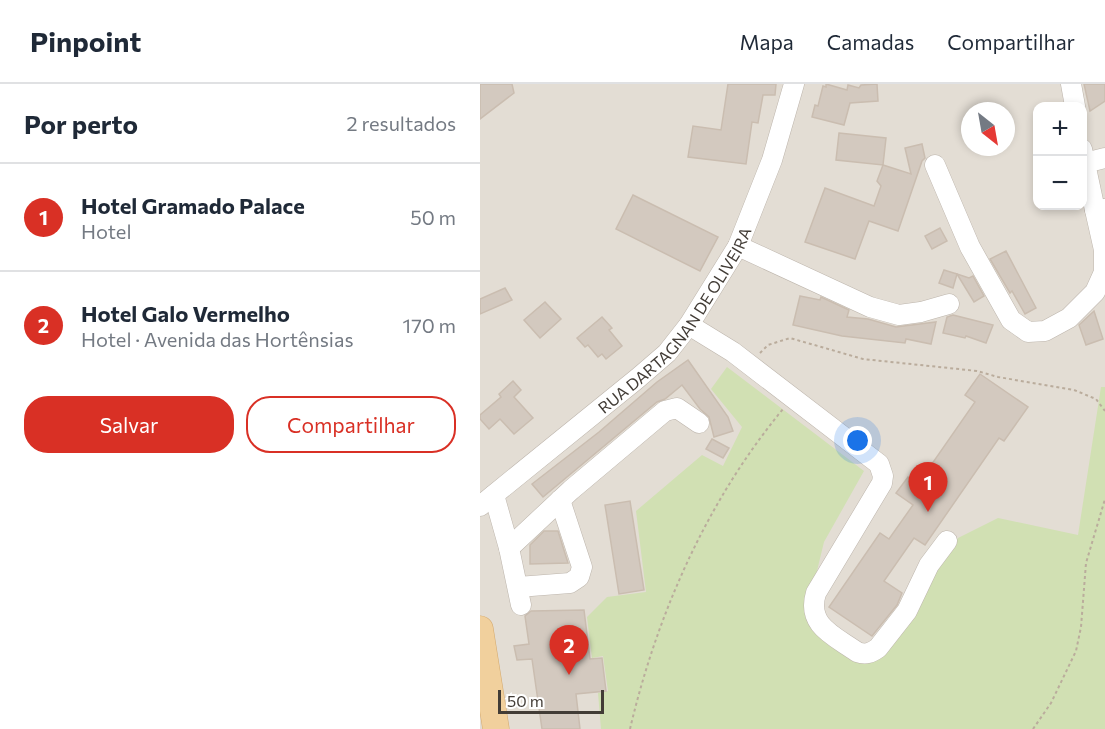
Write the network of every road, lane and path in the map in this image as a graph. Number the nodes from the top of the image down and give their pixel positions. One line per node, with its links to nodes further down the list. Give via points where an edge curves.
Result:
1 (794, 84): 9 (street, RUA DARTAGNAN DE OLIVEIRA, via 772,160)
2 (1071, 84): 3 (street)
3 (1074, 102)
4 (1087, 156): 5 (street)
5 (1105, 158)
6 (935, 165): 8 (street, via 970,247 1011,320 1028,332 1045,331 1070,318 1095,292 1104,272)
7 (1087, 166): 8 (street)
8 (1100, 210)
9 (738, 246): 10 (street, via 870,307 899,315); 11 (street, RUA DARTAGNAN DE OLIVEIRA)
10 (949, 304)
11 (689, 325): 12 (street); 18 (street, RUA DARTAGNAN DE OLIVEIRA, via 667,353)
12 (748, 364): 13 (street); 14 (path, via 768,345 790,338 863,359 977,371 1074,390 1096,399)
13 (792, 398): 19 (street, via 879,464 883,476 816,593 812,610 819,624 858,652 873,652 907,611 929,565); 23 (path, via 723,494 678,583 642,677)
14 (1105, 411)
15 (699, 423): 17 (street, via 677,408 665,411)
16 (1105, 499): 24 (path, via 1086,563 1076,651 1051,703)
17 (561, 500): 20 (street); 20 (street, via 582,567 579,577 570,583 519,596)
18 (487, 501): 20 (street)
19 (946, 542)
20 (509, 548)
21 (480, 629): 22 (main road)
22 (496, 729)
23 (630, 729)
24 (1033, 729)

